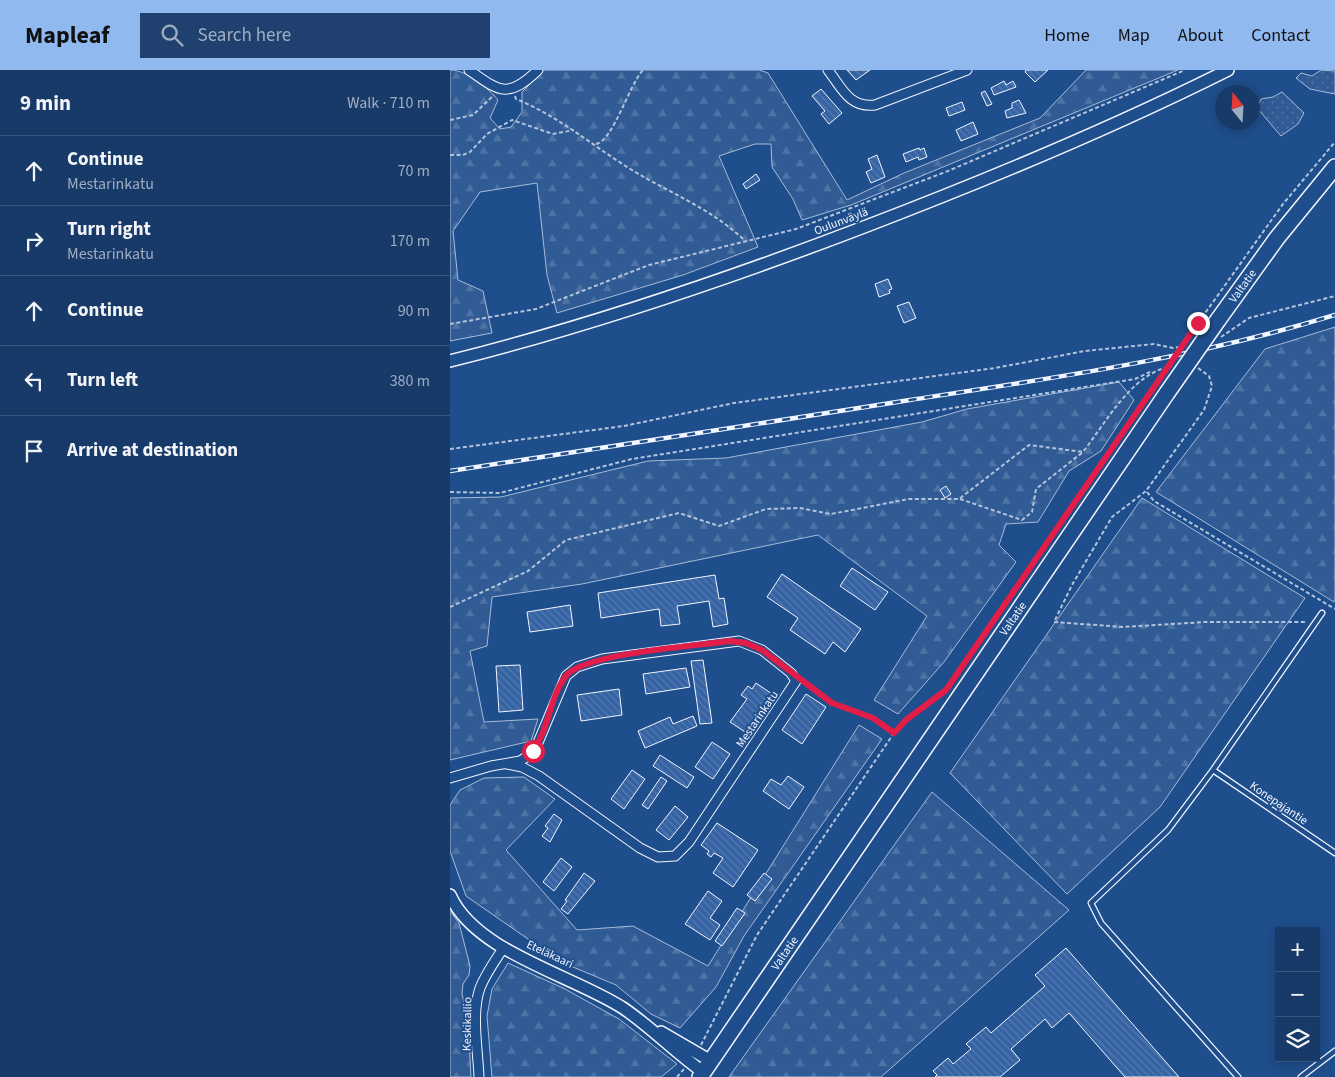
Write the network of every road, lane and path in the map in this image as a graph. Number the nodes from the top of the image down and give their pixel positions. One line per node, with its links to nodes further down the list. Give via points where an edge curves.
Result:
1 (469, 70): 8 (street)
2 (538, 70): 9 (street)
3 (643, 70): 13 (path, via 609,134 602,143)
4 (828, 70): 5 (street, via 855,103 865,106)
5 (967, 70)
6 (1185, 70): 16 (path, via 868,203 796,229)
7 (1228, 70): 21 (main road, Oulunväylä, via 1030,160 810,248 564,330)
8 (498, 88): 9 (street); 10 (path, via 491,99 472,114)
9 (513, 89): 11 (path, via 516,99)
10 (450, 120)
11 (574, 130): 13 (path); 14 (path, via 553,134 512,120 487,134 470,152)
12 (1335, 142): 23 (path, bridge, via 1283,204 1198,323)
13 (596, 144): 16 (path, via 624,165 730,226)
14 (450, 155)
15 (1335, 167): 23 (highway, Valtatie, bridge)
16 (744, 240): 18 (path, via 649,266 536,309)
17 (1335, 296): 19 (path, via 1249,318)
18 (450, 324)
19 (1222, 336)
20 (1177, 347): 24 (path, via 1154,344 1085,351 995,368 734,403 624,426)
21 (450, 361)
22 (1197, 368): 27 (path, via 1209,376 1212,386 1204,410)
23 (1160, 390): 33 (path, via 946,690); 44 (highway, Valtatie)
24 (450, 450)
25 (1083, 452): 26 (path, via 1132,386 1158,368 1135,379 632,459 500,493); 28 (path, via 1030,445); 28 (path, via 1036,489 1032,512 1022,520)
26 (450, 492)
27 (1146, 492): 30 (path, via 1154,500); 31 (path, via 1112,517 1054,622 1123,627 1205,622 1304,624)
28 (959, 499): 29 (path, via 909,498 831,514 800,508 766,509 719,526 679,513 566,540 528,571)
29 (450, 607)
30 (1334, 608): 31 (path)
31 (1322, 613): 35 (lane)
32 (791, 673): 33 (path, via 832,703 873,718); 34 (street, Mestarinkatu, via 762,650 739,641 602,658 586,663 571,671 562,682 533,751 520,761); 34 (street, Mestarinkatu, via 795,684 689,842 674,856 658,857 640,848 539,776)
33 (894, 733): 42 (path, via 757,935)
34 (507, 764): 36 (street, Mestarinkatu)
35 (1213, 770): 37 (lane, Konepajantie); 47 (lane, via 1168,830 1091,903 1102,923)
36 (450, 778)
37 (1335, 853)
38 (450, 895): 39 (main road, Eteläkaari, via 468,922)
39 (504, 948): 40 (main road, Eteläkaari, via 591,990); 45 (street, Keskikallio, via 486,974 480,990 477,1019)
40 (648, 1027): 42 (main road, Eteläkaari); 43 (main road, Eteläkaari)
41 (1335, 1051): 48 (lane)
42 (696, 1052): 44 (main road, Eteläkaari)
43 (690, 1062): 44 (main road, Eteläkaari); 46 (path)
44 (705, 1070)
45 (480, 1077)
46 (677, 1077)
47 (1238, 1077)
48 (1301, 1077)

